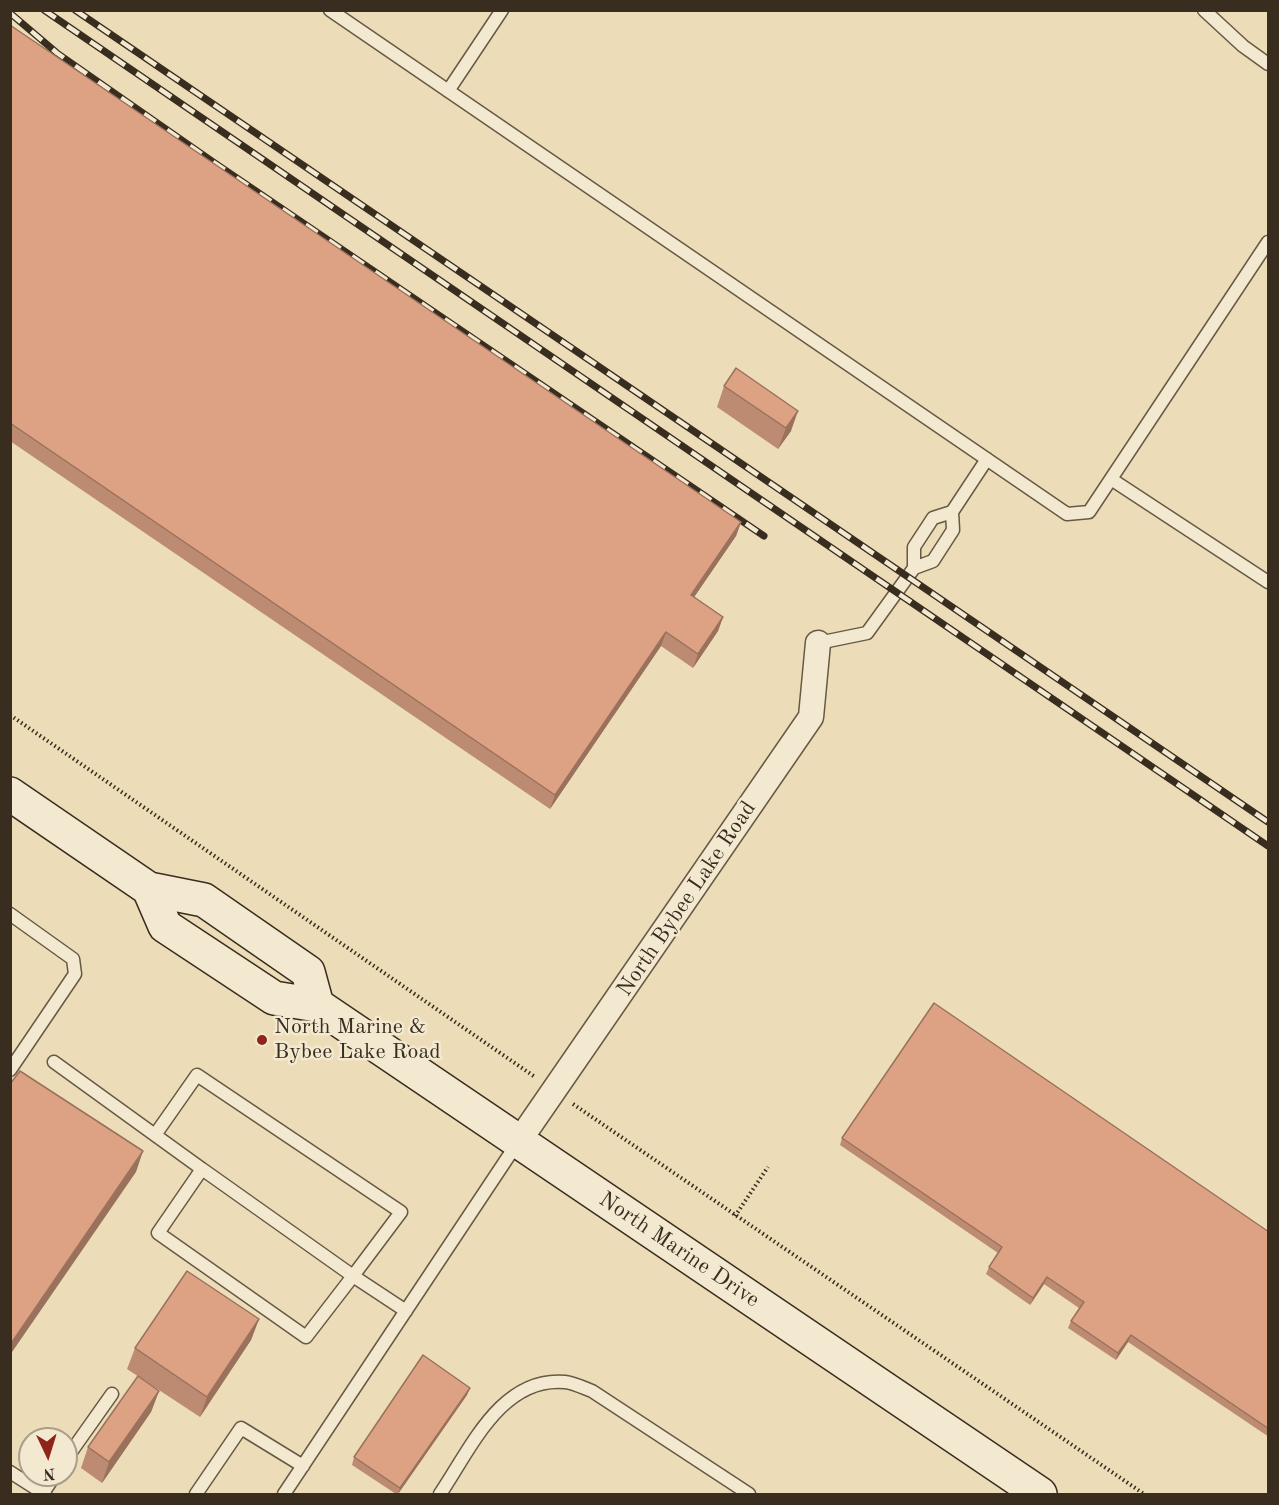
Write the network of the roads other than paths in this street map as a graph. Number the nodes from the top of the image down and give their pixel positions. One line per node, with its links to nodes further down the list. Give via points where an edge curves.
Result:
1 (330, 10): 5 (lane)
2 (502, 10): 5 (lane)
3 (1204, 10): 4 (lane, via 1242,46)
4 (1269, 64)
5 (448, 91): 7 (lane)
6 (1269, 242): 8 (lane)
7 (987, 459): 8 (lane, via 1067,514 1089,512); 9 (lane)
8 (1111, 478): 11 (lane)
9 (952, 512): 10 (lane, via 953,530 933,561); 10 (lane, via 933,518 914,547)
10 (914, 568): 12 (lane, via 867,633)
11 (1269, 582)
12 (818, 642): 20 (street, North Bybee Lake Road, via 811,717)
13 (10, 794): 14 (main road)
14 (149, 889): 16 (main road, North Marine Drive, via 165,926 274,998); 16 (main road, via 204,900 308,972)
15 (10, 914): 18 (lane, via 73,959 75,974)
16 (317, 1005): 20 (main road, North Marine Drive)
17 (54, 1062): 19 (lane)
18 (10, 1070)
19 (155, 1135): 21 (lane); 22 (lane, via 197,1075 402,1212)
20 (519, 1141): 23 (lane); 33 (main road, North Marine Drive)
21 (202, 1169): 22 (lane); 22 (lane, via 158,1233 306,1337)
22 (353, 1276): 23 (lane)
23 (406, 1311): 26 (lane)
24 (112, 1394): 25 (lane)
25 (78, 1443)
26 (303, 1466): 29 (lane, via 241,1428); 30 (lane)
27 (10, 1472): 28 (lane)
28 (44, 1494)
29 (196, 1494)
30 (285, 1494)
31 (440, 1494): 32 (lane, via 496,1411 510,1398 536,1384 566,1382 592,1391)
32 (748, 1494)
33 (1040, 1494)

